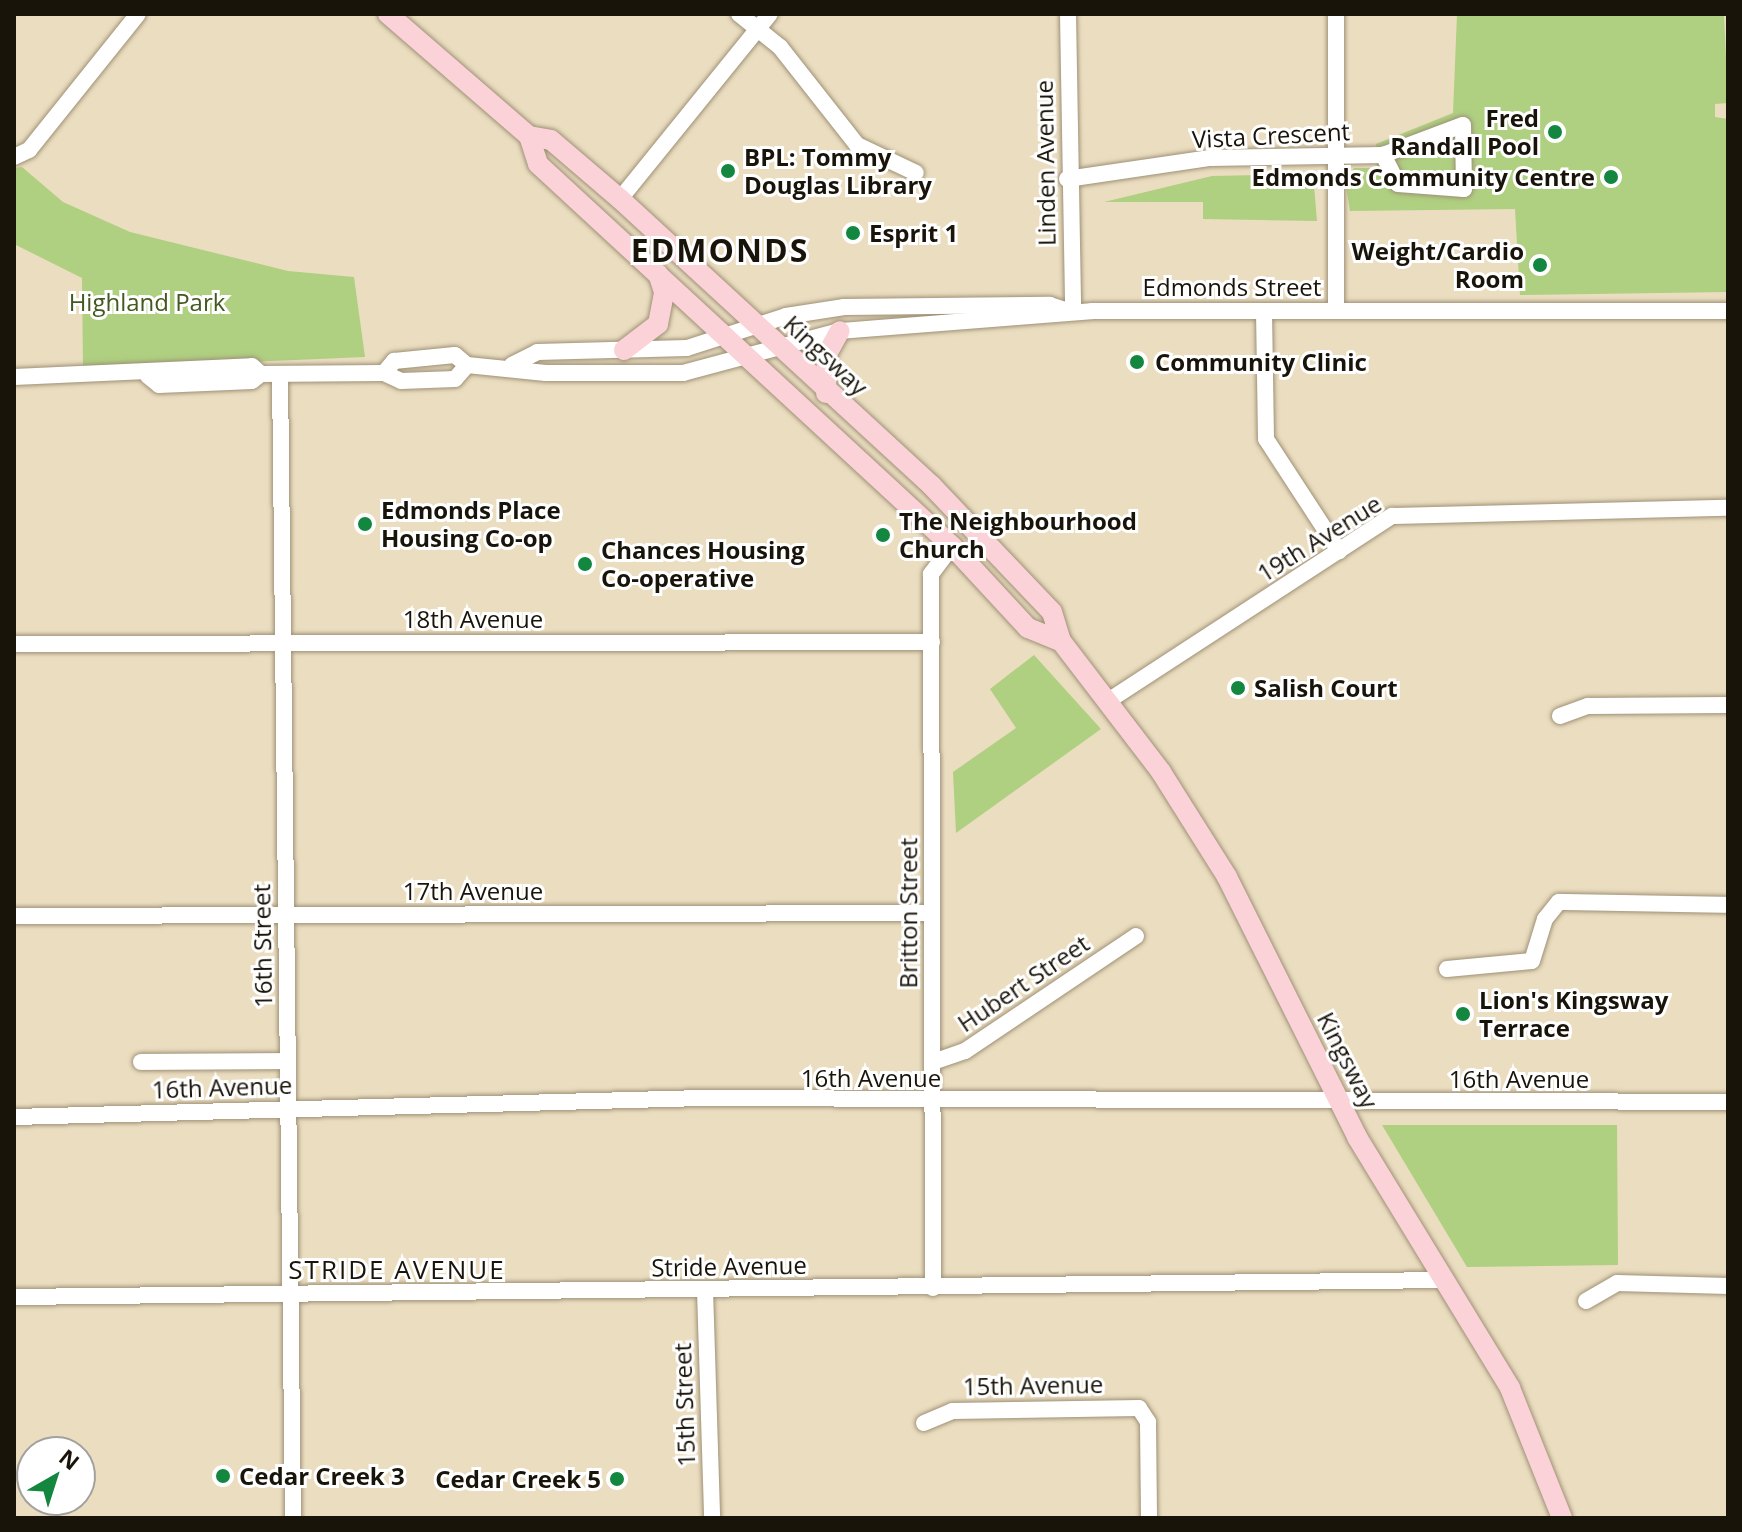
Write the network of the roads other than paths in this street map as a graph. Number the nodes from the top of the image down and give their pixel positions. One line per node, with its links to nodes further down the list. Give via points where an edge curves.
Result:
1 (138, 14): 11 (street, via 29,150)
2 (388, 14): 8 (main road, Kingsway)
3 (739, 14): 7 (street)
4 (770, 14): 7 (street)
5 (1068, 14): 13 (street, Linden Avenue)
6 (1336, 14): 9 (street)
7 (758, 29): 12 (street, via 780,47 857,145); 14 (street)
8 (529, 136): 14 (main road, Kingsway, via 551,140); 15 (main road, Kingsway, via 538,164)
9 (1337, 154): 10 (street, Vista Crescent); 13 (street, Vista Crescent, via 1210,158); 17 (street)
10 (1383, 155): 10 (street, Vista Crescent, via 1398,184 1464,189 1463,125)
11 (14, 157)
12 (916, 173)
13 (1067, 179): 19 (street, Linden Avenue)
14 (620, 199): 20 (main road, Kingsway)
15 (658, 274): 22 (main road, Kingsway); 24 (main road, via 664,292 658,324)
16 (1264, 311): 17 (street, Edmonds Street); 19 (street, Edmonds Street); 34 (street, via 1266,439)
17 (1336, 311): 18 (street, Edmonds Street)
18 (1728, 311)
19 (1073, 312): 20 (street, Edmonds Street, via 1050,305 844,307); 21 (street, Edmonds Street)
20 (756, 326): 22 (street, Edmonds Street); 23 (main road, Kingsway)
21 (840, 331): 23 (street, Edmonds Street); 31 (main road, via 827,354)
22 (726, 337): 24 (street, Edmonds Street, via 687,348); 25 (main road, Kingsway)
23 (775, 343): 25 (street, Edmonds Street); 31 (main road, Kingsway)
24 (624, 350): 27 (street, Edmonds Street, via 537,352)
25 (744, 354): 27 (street, Edmonds Street, via 659,375 546,373); 33 (main road, Kingsway)
26 (467, 365): 27 (street, Edmonds Street); 28 (street, Edmonds Street, via 455,379 401,381); 28 (street, Edmonds Street, via 455,355 394,361)
27 (512, 365)
28 (384, 373): 29 (street, Edmonds Street)
29 (280, 374): 30 (street, Edmonds Street, via 261,374 252,366 148,376); 37 (street, 16th Street)
30 (14, 377)
31 (826, 393): 35 (main road, Kingsway, via 977,529 1052,612)
32 (1728, 508): 34 (street, 19th Avenue, via 1420,512 1392,516)
33 (952, 546): 35 (main road, Kingsway, via 1028,628); 36 (street, Britton Street, via 931,574)
34 (1339, 551): 39 (street, 19th Avenue)
35 (1061, 641): 39 (main road, Kingsway)
36 (932, 642): 37 (street, 18th Avenue); 43 (street, Britton Street)
37 (282, 643): 38 (street, 18th Avenue); 44 (street, 16th Street)
38 (14, 644)
39 (1108, 701): 53 (main road, Kingsway, via 1227,877)
40 (1728, 705): 41 (street, via 1588,706)
41 (1560, 716)
42 (1728, 905): 47 (street, via 1559,902 1545,919 1532,961)
43 (932, 913): 44 (street, 17th Avenue); 50 (street, Britton Street)
44 (285, 915): 45 (street, 17th Avenue); 48 (street, 16th Street)
45 (14, 916)
46 (1136, 936): 50 (street, Hubert Street, via 965,1051)
47 (1447, 969)
48 (288, 1061): 49 (street); 54 (street, 16th Street)
49 (141, 1062)
50 (933, 1062): 51 (street, Britton Street)
51 (931, 1102): 53 (street, 16th Avenue); 54 (street, 16th Avenue, via 703,1098); 58 (street, Britton Street)
52 (1728, 1102): 53 (street, 16th Avenue)
53 (1340, 1103): 56 (main road, Kingsway)
54 (289, 1110): 55 (street, 16th Avenue); 60 (street, 16th Street)
55 (14, 1117)
56 (1445, 1280): 58 (street, Stride Avenue); 67 (main road, Kingsway, via 1510,1388)
57 (1728, 1286): 62 (street, via 1617,1283)
58 (933, 1288): 59 (street, Stride Avenue)
59 (705, 1290): 60 (street, Stride Avenue); 65 (street, 15th Street)
60 (291, 1294): 61 (street, Stride Avenue); 64 (street, 16th Street)
61 (14, 1297)
62 (1586, 1301)
63 (924, 1423): 66 (street, 15th Avenue, via 952,1411 1143,1412)
64 (293, 1518)
65 (712, 1518)
66 (1149, 1518)
67 (1562, 1518)

